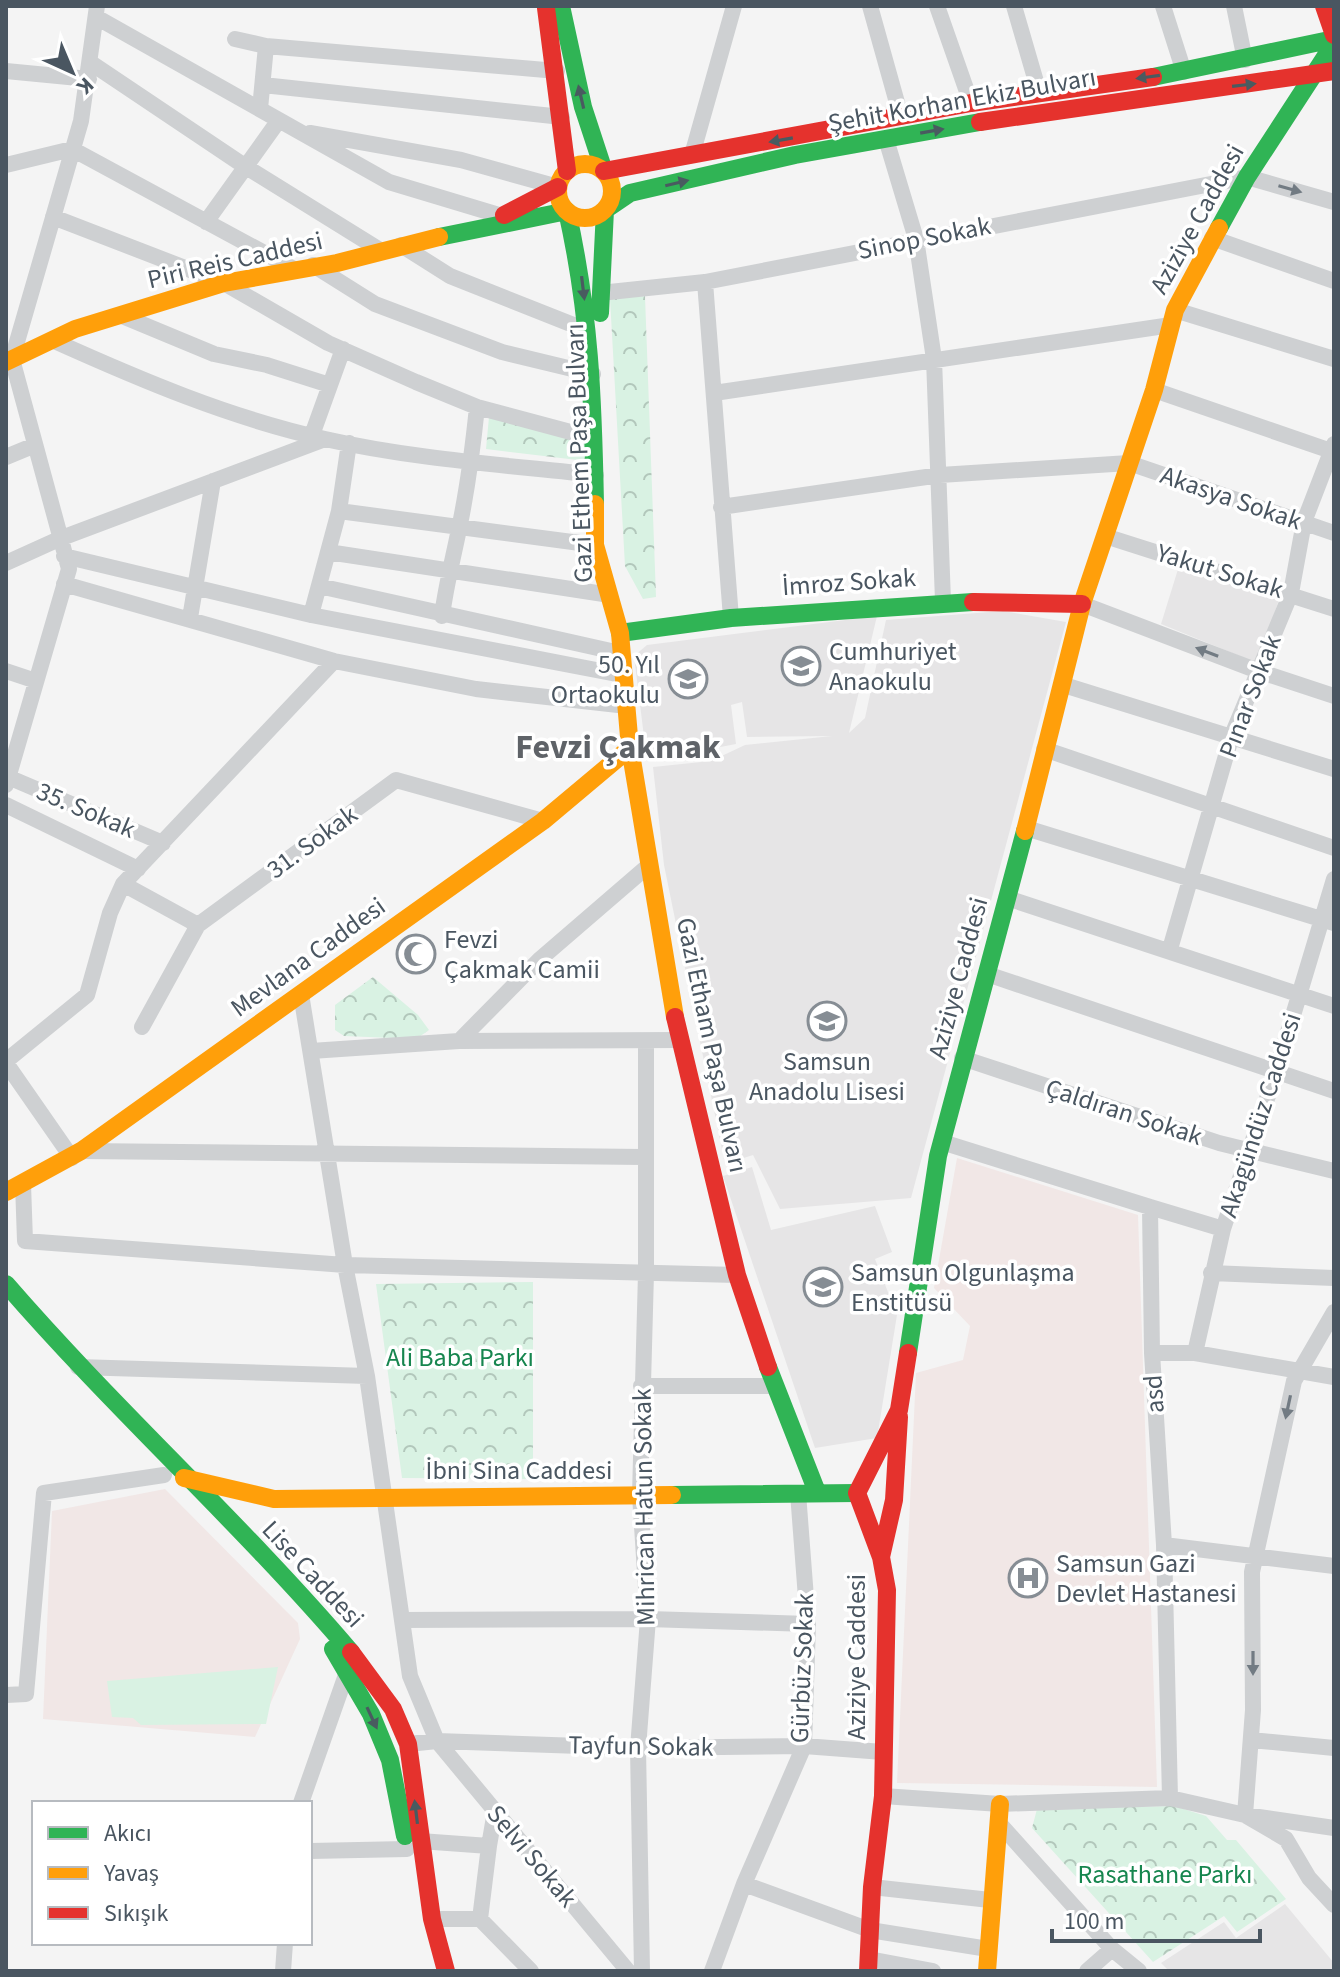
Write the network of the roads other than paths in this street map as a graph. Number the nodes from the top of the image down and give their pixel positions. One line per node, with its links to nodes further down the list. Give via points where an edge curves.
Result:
1 (546, 6): 17 (main road)
2 (561, 6): 33 (main road, one-way to 2, via 583,107)
3 (734, 6): 30 (street)
4 (870, 6): 25 (street)
5 (937, 6): 22 (street)
6 (1014, 6): 21 (street)
7 (1163, 6): 18 (street)
8 (1234, 6): 14 (street)
9 (1324, 6): 12 (main road)
10 (96, 11): 16 (street); 23 (street)
11 (235, 39): 13 (street)
12 (1334, 44): 14 (main road, Şehit Korhan Ekiz Bulvarı); 19 (main road, Aziziye Caddesi)
13 (266, 46): 17 (street); 20 (street)
14 (1245, 60): 18 (main road, Şehit Korhan Ekiz Bulvarı)
15 (6, 71): 16 (street)
16 (90, 71): 29 (street); 32 (street)
17 (557, 71): 24 (main road)
18 (1184, 72): 21 (main road, Şehit Korhan Ekiz Bulvarı, one-way to 21)
19 (1326, 72): 28 (main road, Şehit Korhan Ekiz Bulvarı, one-way to 19, via 1060,108); 34 (main road, Aziziye Caddesi)
20 (263, 85): 23 (street); 24 (street)
21 (1039, 92): 22 (main road, Şehit Korhan Ekiz Bulvarı)
22 (971, 103): 25 (main road, Şehit Korhan Ekiz Bulvarı)
23 (260, 109): 26 (street)
24 (562, 117): 35 (main road)
25 (901, 117): 30 (main road, Şehit Korhan Ekiz Bulvarı, one-way to 30)
26 (279, 120): 27 (street); 32 (street)
27 (298, 130): 35 (street); 39 (street, via 389,182)
28 (886, 139): 37 (main road, Şehit Korhan Ekiz Bulvarı, one-way to 28, via 630,193); 44 (street)
29 (72, 149): 31 (street); 40 (street); 41 (street)
30 (692, 155): 33 (main road, Şehit Korhan Ekiz Bulvarı)
31 (6, 165)
32 (246, 167): 41 (street); 46 (street)
33 (604, 171): 35 (main road, via 590,164); 37 (main road, via 612,194)
34 (1247, 177): 36 (street, one-way to 36); 43 (main road, Aziziye Caddesi); 44 (street, Sinop Sokak)
35 (562, 179): 38 (main road, via 561,204); 39 (main road, Piri Reis Caddesi)
36 (1334, 202)
37 (605, 210): 38 (main road, via 582,218); 52 (main road, Gazi Ethem Paşa Bulvarı)
38 (567, 211): 42 (main road, Piri Reis Caddesi); 55 (main road, Gazi Ethem Paşa Bulvarı, one-way to 55, via 583,283)
39 (502, 216): 42 (main road, Piri Reis Caddesi)
40 (53, 217): 51 (street); 60 (street)
41 (206, 222): 48 (street)
42 (483, 228): 45 (main road, Piri Reis Caddesi)
43 (1212, 238): 49 (street); 54 (main road, Aziziye Caddesi)
44 (916, 239): 50 (street, Sinop Sokak); 58 (street)
45 (401, 245): 46 (main road, Piri Reis Caddesi); 55 (street, via 450,276)
46 (380, 250): 47 (main road, Piri Reis Caddesi)
47 (313, 265): 48 (main road, Piri Reis Caddesi); 61 (street, via 375,304 502,352)
48 (292, 268): 51 (main road, Piri Reis Caddesi)
49 (1334, 281)
50 (705, 282): 52 (street, Sinop Sokak); 64 (street)
51 (224, 283): 53 (main road, Piri Reis Caddesi); 57 (street)
52 (600, 293): 93 (main road, Gazi Ethem Paşa Bulvarı, via 613,556)
53 (120, 315): 56 (main road, Piri Reis Caddesi); 62 (street, via 214,354)
54 (1173, 317): 58 (street); 59 (street); 63 (main road, Aziziye Caddesi)
55 (586, 330): 61 (main road, Gazi Ethem Paşa Bulvarı)
56 (52, 340): 60 (main road, Piri Reis Caddesi); 66 (street, via 175,395)
57 (343, 349): 62 (street); 65 (street)
58 (934, 359): 64 (street); 75 (street)
59 (1334, 359)
60 (9, 361): 69 (street)
61 (593, 374): 67 (main road, Gazi Ethem Paşa Bulvarı)
62 (330, 385): 66 (street)
63 (1154, 390): 70 (street); 73 (main road, Aziziye Caddesi)
64 (714, 393): 77 (street)
65 (477, 407): 67 (street); 72 (street)
66 (318, 437): 68 (street); 76 (street)
67 (593, 438): 74 (main road, Gazi Ethem Paşa Bulvarı)
68 (349, 443): 72 (street); 78 (street)
69 (35, 445): 71 (street); 83 (street)
70 (1333, 449): 79 (street, Pınar Sokak)
71 (6, 457)
72 (471, 461): 74 (street); 80 (street)
73 (1129, 463): 75 (street); 79 (street, Akasya Sokak); 82 (main road, Aziziye Caddesi)
74 (596, 475): 84 (main road, Gazi Ethem Paşa Bulvarı)
75 (940, 475): 77 (street); 94 (street)
76 (213, 481): 83 (street); 91 (street)
77 (721, 507): 100 (street)
78 (339, 511): 80 (street); 85 (street)
79 (1304, 522): 81 (street, Akasya Sokak); 92 (street, Pınar Sokak)
80 (460, 528): 84 (street); 88 (street)
81 (1334, 533)
82 (1105, 536): 92 (street, Yakut Sokak); 95 (main road, Aziziye Caddesi)
83 (59, 539): 86 (street); 87 (street)
84 (595, 545): 93 (main road, Gazi Ethem Paşa Bulvarı)
85 (328, 552): 88 (street); 90 (street)
86 (64, 556): 89 (street, via 69,569); 91 (street)
87 (6, 563)
88 (447, 571): 93 (street); 98 (street)
89 (64, 584): 99 (street); 107 (street)
90 (319, 586): 97 (street); 98 (street)
91 (196, 588): 97 (street); 99 (street)
92 (1291, 593): 96 (street, Yakut Sokak); 105 (street, Pınar Sokak)
93 (610, 595): 101 (main road, Gazi Etham Paşa Bulvarı)
94 (943, 601): 95 (main road, İmroz Sokak); 100 (main road, İmroz Sokak)
95 (1082, 604): 105 (street, one-way to 95); 108 (main road, Aziziye Caddesi)
96 (1334, 609)
97 (311, 615): 106 (street)
98 (442, 616): 102 (street)
99 (190, 618): 103 (street)
100 (731, 618): 101 (main road, İmroz Sokak)
101 (620, 633): 102 (main road, Gazi Etham Paşa Bulvarı)
102 (620, 653): 106 (main road, Gazi Etham Paşa Bulvarı)
103 (334, 661): 110 (street, via 476,689); 120 (street)
104 (6, 671): 107 (street)
105 (1258, 671): 109 (street); 111 (street, Pınar Sokak)
106 (622, 675): 110 (main road, Gazi Etham Paşa Bulvarı)
107 (36, 681): 115 (street)
108 (1064, 685): 111 (street); 113 (main road, Aziziye Caddesi)
109 (1334, 696)
110 (627, 706): 112 (main road, Gazi Etham Paşa Bulvarı)
111 (1232, 735): 114 (street); 117 (street, Pınar Sokak)
112 (630, 748): 118 (main road, Mevlana Caddesi); 122 (main road, Gazi Etham Paşa Bulvarı)
113 (1044, 749): 117 (street); 119 (main road, Aziziye Caddesi)
114 (1334, 769)
115 (7, 781): 120 (street, 35. Sokak)
116 (6, 805): 123 (street)
117 (1212, 805): 121 (street); 124 (street, Pınar Sokak)
118 (543, 821): 129 (street, 31. Sokak, via 396,780); 132 (main road, Mevlana Caddesi)
119 (1026, 828): 124 (street); 127 (main road, Aziziye Caddesi)
120 (163, 843): 123 (street)
121 (1334, 848)
122 (648, 866): 136 (main road, Gazi Etham Paşa Bulvarı); 137 (street, via 539,960)
123 (138, 869): 126 (street)
124 (1191, 878): 128 (street); 130 (street, Pınar Sokak)
125 (1334, 879): 128 (street, Akagündüz Caddesi)
126 (123, 884): 129 (street); 141 (street, via 87,995)
127 (1007, 898): 130 (street); 131 (main road, Aziziye Caddesi)
128 (1327, 921): 133 (street, Akagündüz Caddesi)
129 (198, 925): 135 (street, 31. Sokak)
130 (1170, 949): 133 (street)
131 (987, 974): 140 (main road, Aziziye Caddesi); 142 (street)
132 (301, 994): 139 (street); 146 (main road, Mevlana Caddesi)
133 (1298, 994): 134 (street); 142 (street, Akagündüz Caddesi)
134 (1334, 1006)
135 (142, 1027)
136 (679, 1040): 138 (street); 158 (main road, Gazi Etham Paşa Bulvarı)
137 (459, 1041): 138 (street); 139 (street)
138 (646, 1043): 148 (street, Mihrican Hatun Sokak)
139 (311, 1051): 147 (street)
140 (962, 1058): 144 (main road, Aziziye Caddesi); 145 (street, Çaldıran Sokak)
141 (6, 1062): 146 (street)
142 (1276, 1072): 143 (street); 145 (street, Akagündüz Caddesi)
143 (1334, 1091)
144 (942, 1142): 152 (street); 171 (main road, Aziziye Caddesi)
145 (1251, 1151): 149 (street, Çaldıran Sokak); 154 (street, Akagündüz Caddesi)
146 (77, 1154): 147 (street); 150 (main road, Mevlana Caddesi)
147 (327, 1154): 148 (street); 155 (street)
148 (643, 1157): 156 (street, Mihrican Hatun Sokak)
149 (1334, 1171)
150 (23, 1184): 151 (main road, Mevlana Caddesi); 153 (main road); 155 (street, via 25,1241)
151 (6, 1192)
152 (1150, 1207): 154 (street); 163 (street, asd)
153 (6, 1209)
154 (1223, 1229): 157 (street, Akagündüz Caddesi)
155 (345, 1265): 156 (street); 167 (street)
156 (646, 1273): 158 (street); 169 (street, Mihrican Hatun Sokak)
157 (1211, 1273): 159 (street); 164 (street, Akagündüz Caddesi)
158 (737, 1275): 170 (main road, Gazi Etham Paşa Bulvarı)
159 (1334, 1278)
160 (6, 1284): 165 (main road, Lise Caddesi)
161 (6, 1305): 172 (main road, Lise Caddesi)
162 (1334, 1312): 166 (street)
163 (1152, 1353): 164 (street); 178 (street, asd)
164 (1195, 1353): 166 (street)
165 (78, 1367): 167 (street); 173 (main road, Lise Caddesi)
166 (1298, 1369): 168 (street); 179 (street, one-way to 179)
167 (367, 1376): 177 (street)
168 (1334, 1377)
169 (641, 1386): 170 (street); 176 (street, Mihrican Hatun Sokak)
170 (774, 1386): 174 (main road, Gazi Etham Paşa Bulvarı)
171 (899, 1410): 175 (main road, Aziziye Caddesi); 180 (main road, via 894,1500)
172 (164, 1475): 185 (main road, Lise Caddesi, via 299,1608); 186 (street, via 44,1493 26,1694)
173 (184, 1478): 177 (main road, İbni Sina Caddesi, via 274,1499); 188 (main road, Lise Caddesi, via 311,1606)
174 (808, 1492): 175 (main road, İbni Sina Caddesi); 176 (main road, İbni Sina Caddesi); 184 (street, Gürbüz Sokak)
175 (857, 1493): 180 (main road, Aziziye Caddesi)
176 (640, 1495): 177 (main road, İbni Sina Caddesi); 182 (street, Mihrican Hatun Sokak)
177 (382, 1496): 183 (street)
178 (1164, 1545): 179 (street); 197 (street, asd)
179 (1256, 1554): 181 (street); 189 (street, one-way to 189)
180 (881, 1557): 195 (main road, Aziziye Caddesi, via 887,1590)
181 (1334, 1566)
182 (648, 1619): 183 (street); 184 (street); 193 (street, Mihrican Hatun Sokak)
183 (402, 1620): 187 (street, via 410,1676)
184 (808, 1624): 192 (street, Gürbüz Sokak)
185 (347, 1672): 198 (street); 203 (main road, Lise Caddesi, one-way to 203, via 390,1760)
186 (6, 1695)
187 (424, 1707): 188 (street); 190 (street)
188 (393, 1709): 191 (main road, Lise Caddesi)
189 (1251, 1740): 194 (street); 201 (street)
190 (437, 1741): 191 (street, Tayfun Sokak); 193 (street, Tayfun Sokak); 199 (street, Selvi Sokak)
191 (408, 1744): 203 (main road, Lise Caddesi, one-way to 191)
192 (804, 1746): 193 (street, Tayfun Sokak); 195 (street, Tayfun Sokak); 206 (street, Gürbüz Sokak)
193 (638, 1748): 222 (street, Mihrican Hatun Sokak)
194 (1334, 1748)
195 (883, 1752): 196 (main road, Aziziye Caddesi)
196 (883, 1796): 200 (street); 207 (main road, Aziziye Caddesi)
197 (1170, 1798): 200 (street); 201 (street)
198 (302, 1801)
199 (495, 1811): 204 (street); 221 (street, Selvi Sokak)
200 (999, 1813): 208 (main road); 215 (street)
201 (1245, 1815): 202 (street); 209 (street, via 1286,1839 1309,1878)
202 (1334, 1828)
203 (414, 1845): 204 (street); 205 (street); 210 (main road, Lise Caddesi); 218 (main road, Lise Caddesi)
204 (489, 1846): 211 (street)
205 (312, 1851)
206 (744, 1884): 212 (street); 223 (street, Gürbüz Sokak)
207 (872, 1887): 208 (street); 212 (main road, Aziziye Caddesi)
208 (990, 1900): 214 (main road)
209 (1334, 1905)
210 (432, 1919): 211 (street); 219 (main road, Lise Caddesi)
211 (480, 1919): 220 (street)
212 (870, 1930): 214 (street); 216 (main road, Aziziye Caddesi)
213 (285, 1945): 217 (street)
214 (988, 1949): 225 (main road)
215 (1112, 1949): 226 (street); 227 (street)
216 (869, 1965): 224 (street)
217 (283, 1971)
218 (431, 1971)
219 (446, 1971)
220 (531, 1971)
221 (628, 1971)
222 (642, 1971)
223 (712, 1971)
224 (933, 1971)
225 (987, 1971)
226 (1087, 1971)
227 (1139, 1971)

